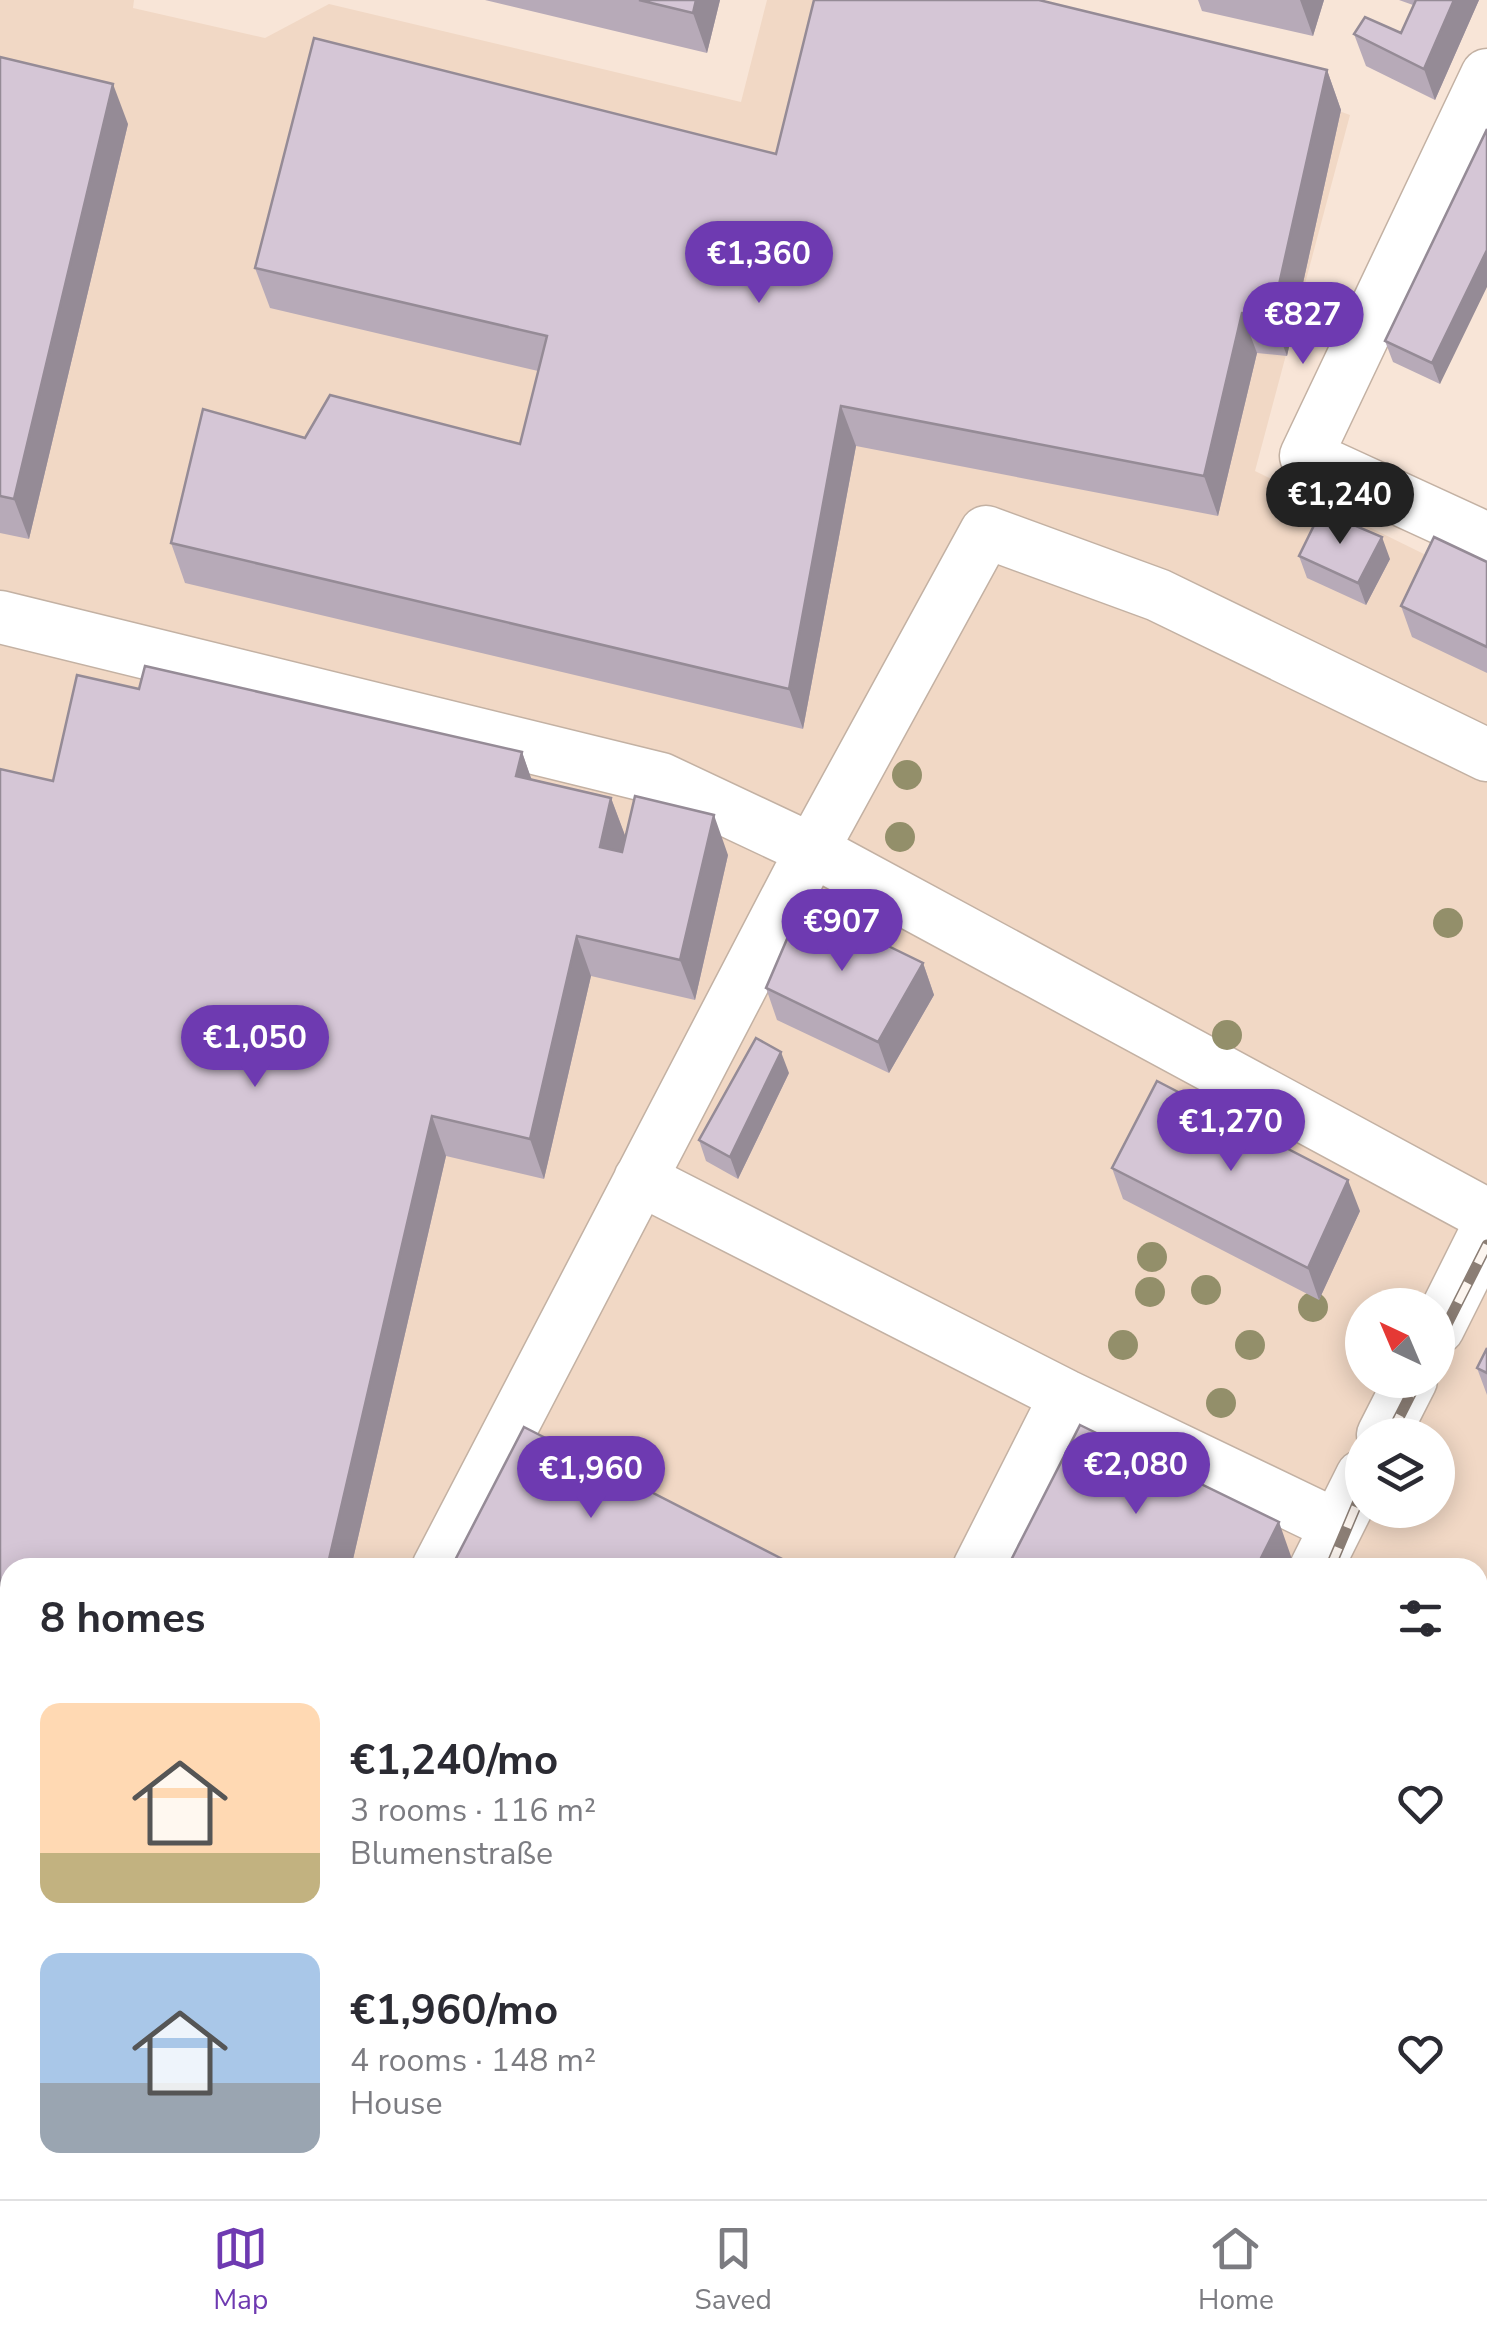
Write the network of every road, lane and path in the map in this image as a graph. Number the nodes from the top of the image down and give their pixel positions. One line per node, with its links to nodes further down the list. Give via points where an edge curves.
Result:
1 (1487, 74): 2 (street, via 1306,456)
2 (1487, 540)
3 (0, 617): 5 (street, via 661,780)
4 (1487, 755): 5 (street, via 1158,595 986,532)
5 (812, 850): 6 (street); 7 (street)
6 (640, 1180): 10 (street); 13 (street)
7 (1487, 1215)
8 (1487, 1230): 9 (street)
9 (1455, 1294)
10 (1066, 1396): 12 (street); 14 (street)
11 (1345, 1510): 12 (street)
12 (1326, 1547)
13 (443, 1558)
14 (984, 1558)

